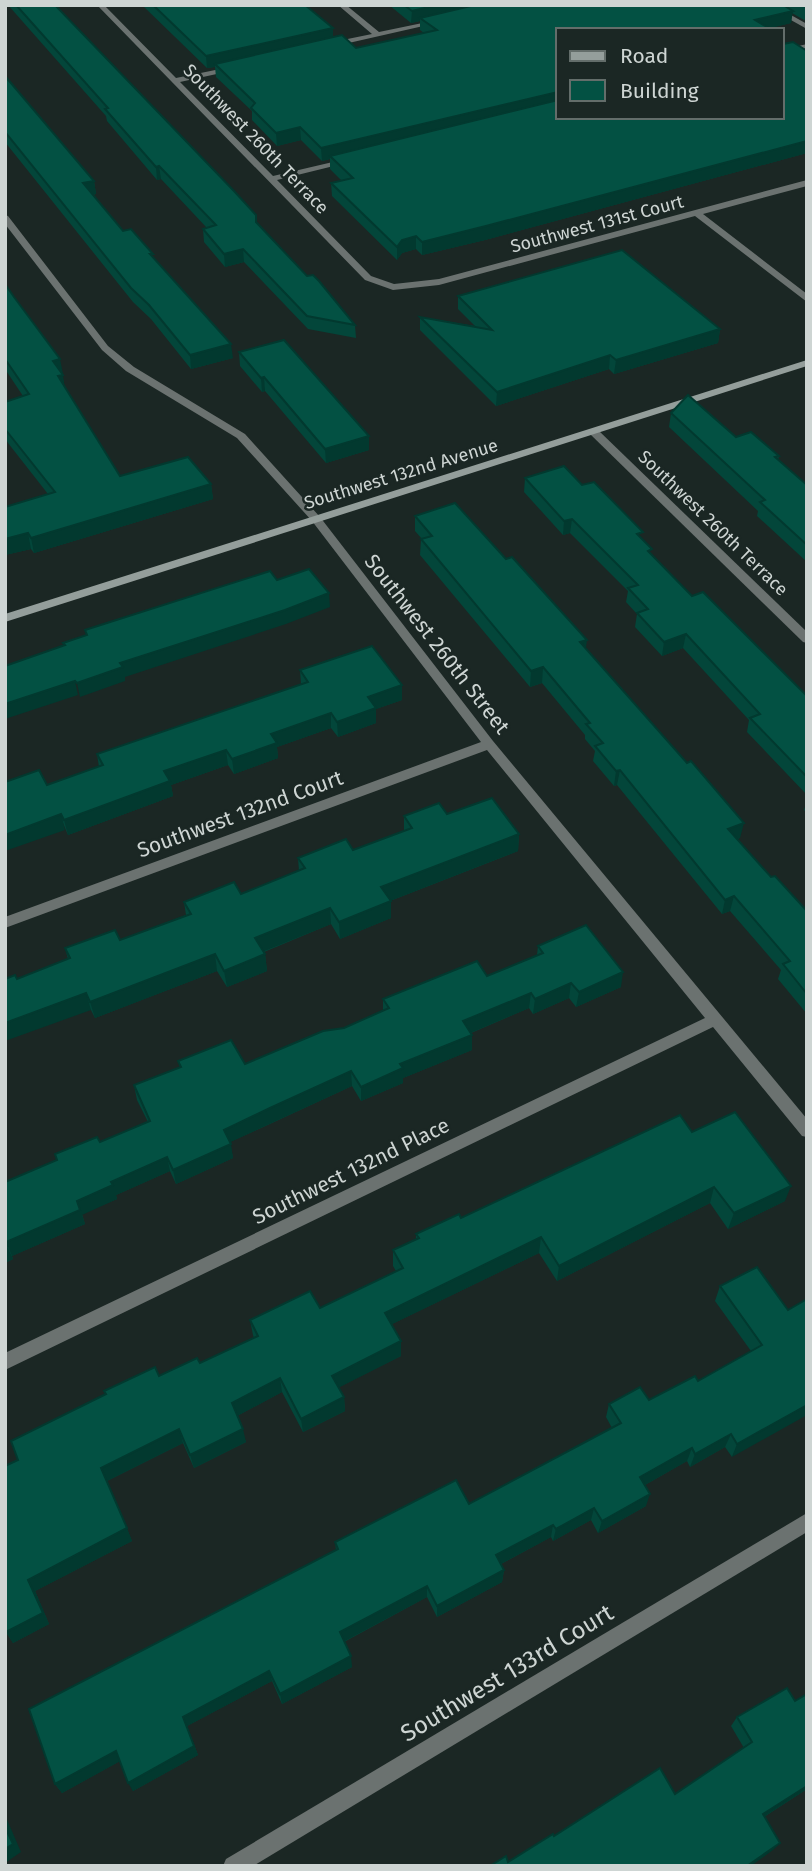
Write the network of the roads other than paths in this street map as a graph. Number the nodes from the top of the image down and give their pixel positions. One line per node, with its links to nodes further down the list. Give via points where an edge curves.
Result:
1 (100, 5): 11 (street, Southwest 260th Terrace)
2 (341, 5): 6 (street)
3 (767, 5): 5 (street)
4 (446, 20): 6 (street)
5 (807, 27)
6 (378, 35): 7 (street)
7 (327, 46)
8 (807, 46): 9 (street)
9 (784, 52)
10 (238, 66): 11 (street)
11 (176, 80): 13 (street, Southwest 260th Terrace)
12 (356, 158): 13 (street)
13 (271, 179): 17 (street, Southwest 260th Terrace, via 368,278)
14 (807, 183): 15 (street, Southwest 131st Court)
15 (697, 214): 17 (street, Southwest 131st Court, via 439,282); 18 (street)
16 (5, 218): 21 (street, Southwest 260th Street, via 105,348 130,369 241,436)
17 (394, 286)
18 (807, 299)
19 (807, 363): 20 (street, Southwest 132nd Avenue)
20 (594, 432): 21 (street, Southwest 132nd Avenue); 23 (street, Southwest 260th Terrace)
21 (316, 519): 22 (street, Southwest 132nd Avenue); 24 (street, Southwest 260th Street)
22 (5, 618)
23 (807, 639)
24 (489, 744): 25 (street, Southwest 132nd Court); 26 (street, Southwest 260th Street)
25 (5, 923)
26 (716, 1019): 27 (street, Southwest 260th Street); 28 (street, Southwest 132nd Place)
27 (807, 1131)
28 (5, 1362)
29 (807, 1522): 30 (street, Southwest 133rd Court)
30 (233, 1866)

